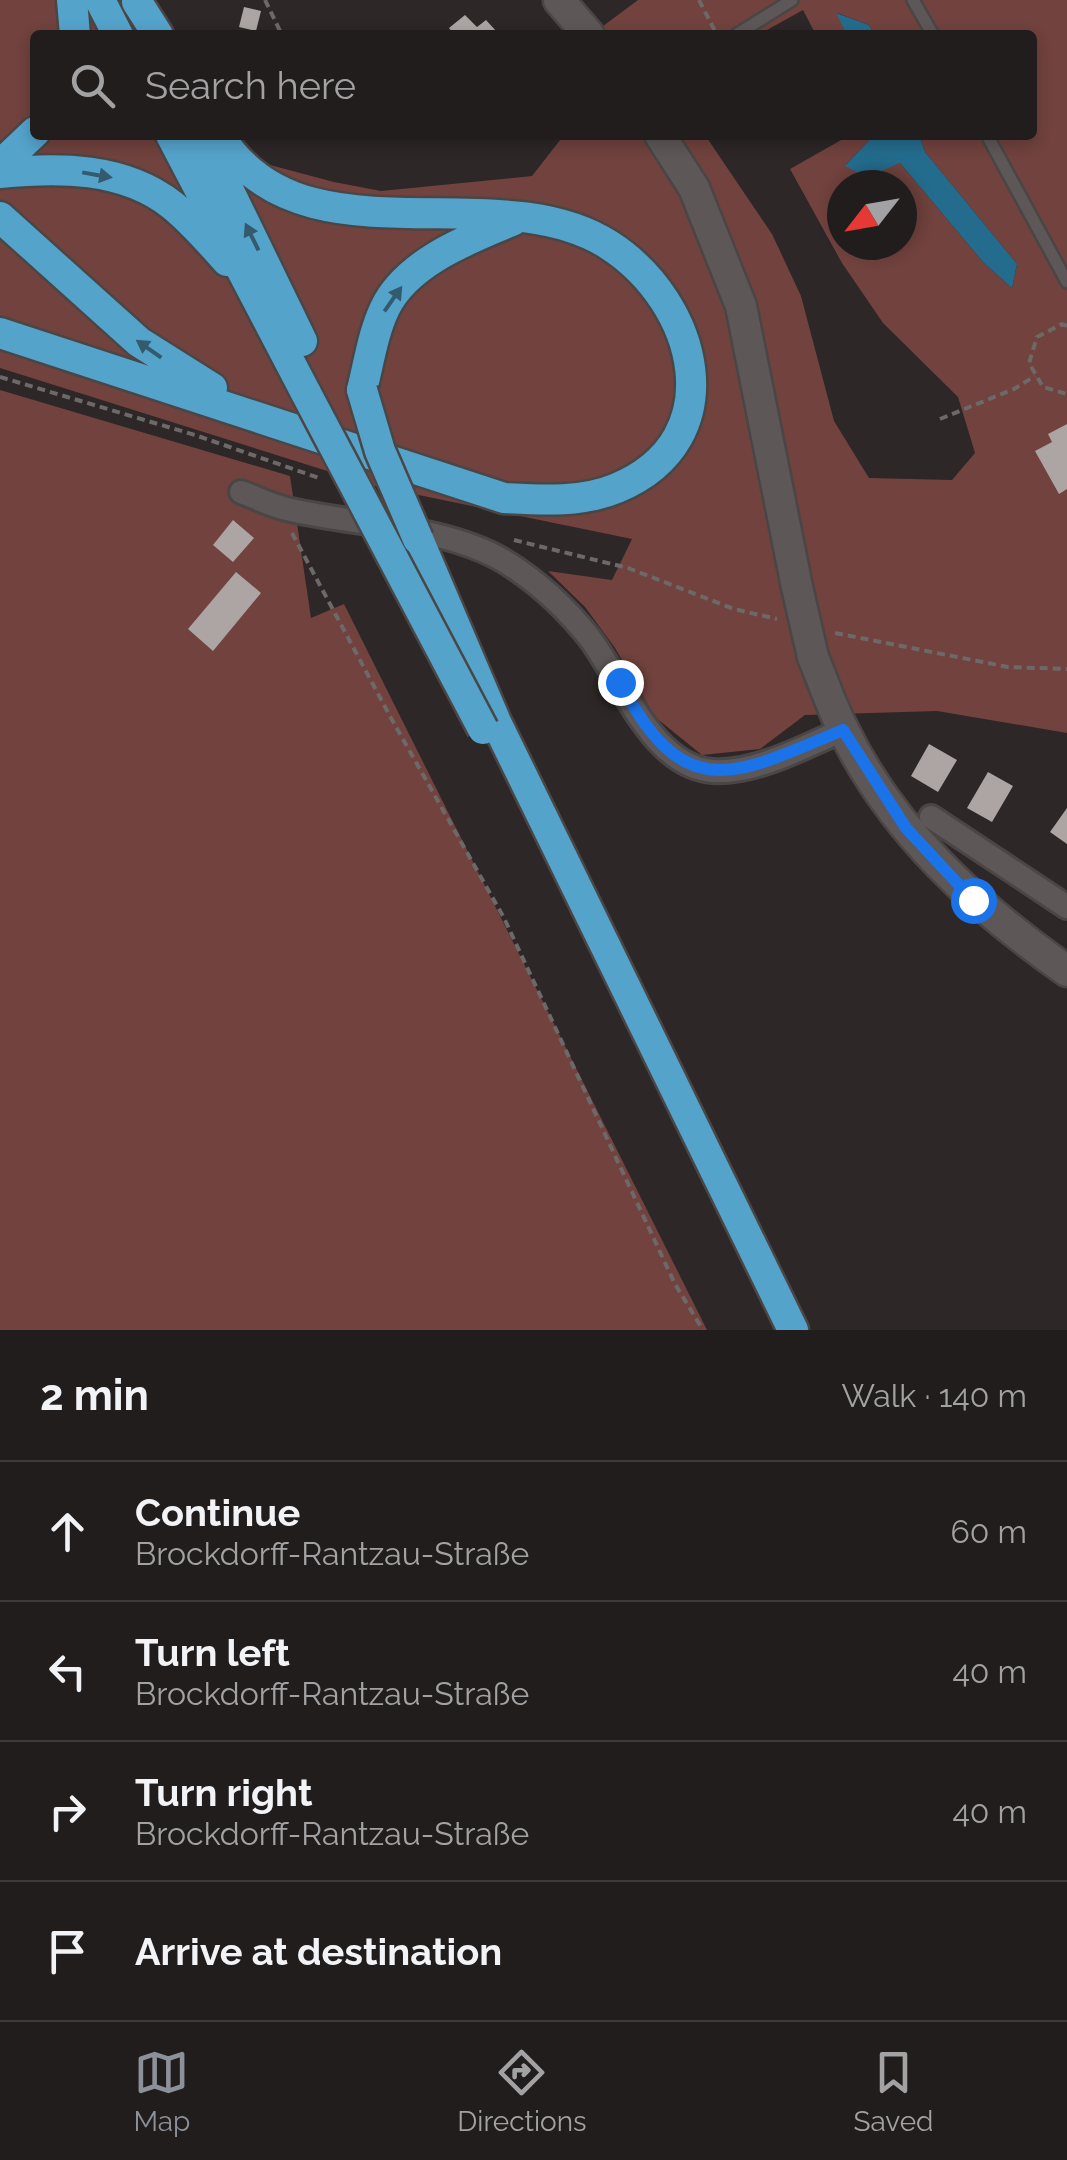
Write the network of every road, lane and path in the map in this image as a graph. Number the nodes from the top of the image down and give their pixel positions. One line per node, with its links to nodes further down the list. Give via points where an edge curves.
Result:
1 (72, 0): 9 (highway)
2 (100, 0): 10 (highway)
3 (265, 0): 12 (path)
4 (559, 0): 13 (street)
5 (699, 0): 14 (path)
6 (792, 0): 15 (lane)
7 (913, 0): 16 (lane)
8 (137, 1): 11 (highway)
9 (75, 30)
10 (115, 30)
11 (153, 30)
12 (280, 30)
13 (585, 30)
14 (714, 30)
15 (744, 30)
16 (930, 30)
17 (30, 137): 23 (highway)
18 (174, 140): 28 (highway)
19 (204, 140): 33 (highway, one-way to 19)
20 (223, 140): 26 (highway, via 248,169 305,201)
21 (663, 140): 42 (street, bridge, via 694,188 741,306 797,587)
22 (989, 140): 27 (lane)
23 (0, 165)
24 (0, 173): 28 (highway, one-way to 28, via 91,172 134,183 172,204)
25 (0, 217): 35 (highway, one-way to 25, via 138,342)
26 (522, 218): 35 (highway, via 606,243 649,275 675,316 692,386 686,418 668,450 645,472 583,497 504,498); 44 (highway, one-way to 26, bridge, via 362,390 375,333 408,278 472,238)
27 (1067, 282)
28 (250, 284): 33 (highway)
29 (1067, 326): 31 (path, via 1037,338 1029,363)
30 (0, 333): 35 (highway)
31 (1036, 376): 34 (path, via 1043,387); 36 (path)
32 (0, 377): 37 (path)
33 (316, 392): 44 (highway, bridge)
34 (1067, 394)
35 (262, 417)
36 (940, 419)
37 (334, 484)
38 (241, 492): 39 (street)
39 (286, 510): 45 (street, via 444,538 502,560 558,600 639,718 682,762 714,771 764,763); 51 (path, via 295,543 504,918 675,1284)
40 (502, 536): 41 (path, via 628,568 734,610)
41 (787, 622)
42 (818, 643): 43 (path); 45 (street)
43 (1067, 669)
44 (490, 725): 52 (highway); 53 (highway)
45 (843, 730): 48 (street, via 906,828)
46 (931, 816): 47 (street)
47 (1002, 864): 48 (street); 49 (street)
48 (973, 900): 50 (street)
49 (1067, 907)
50 (1067, 971)
51 (703, 1330)
52 (782, 1330)
53 (793, 1330)

